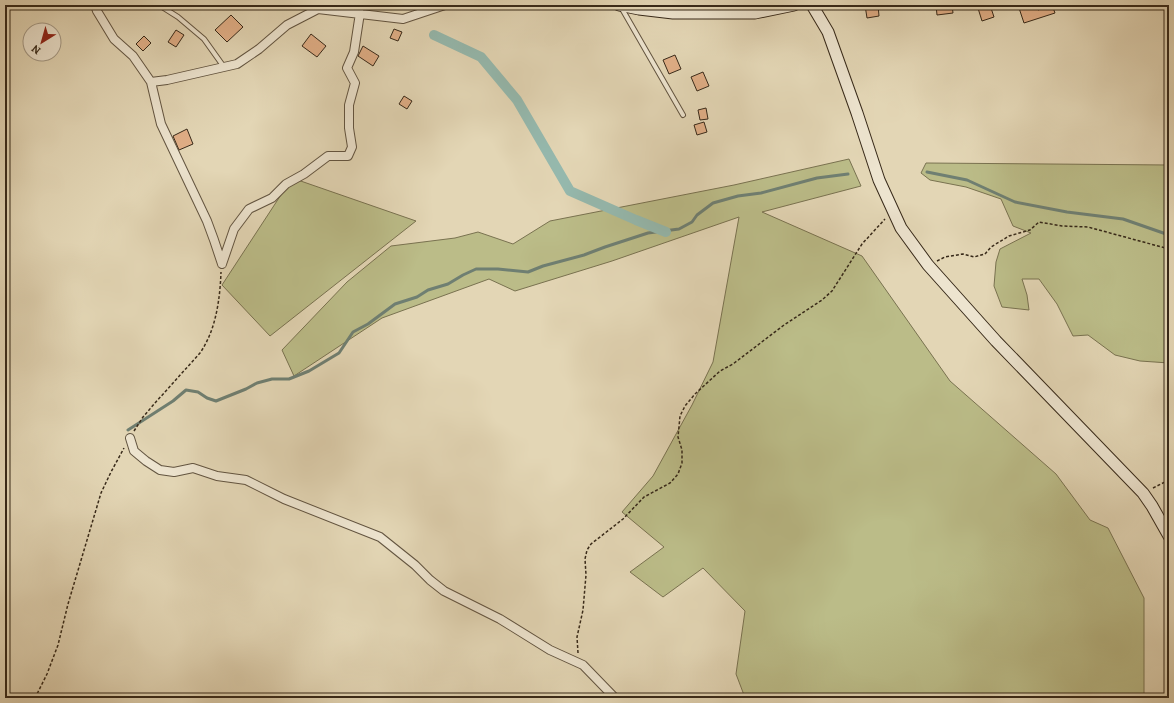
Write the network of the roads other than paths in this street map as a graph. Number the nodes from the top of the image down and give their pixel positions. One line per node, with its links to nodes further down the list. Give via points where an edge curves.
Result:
1 (95, 5): 10 (street, via 114,39 133,56)
2 (159, 5): 9 (lane, via 204,38)
3 (445, 5): 8 (street, via 403,19)
4 (620, 5): 5 (main road, via 639,10 673,13 754,13); 11 (lane)
5 (794, 5)
6 (812, 5): 13 (main road, via 828,32 879,180 901,228 928,265 996,341 1143,493)
7 (315, 7): 8 (street); 9 (street, via 237,64)
8 (360, 14): 10 (street, via 354,52 347,68 355,82 349,105 352,147 348,156 328,156 286,184 272,198 249,209 234,229 222,264 207,221 161,124)
9 (224, 67): 10 (street)
10 (151, 82)
11 (683, 115)
12 (130, 438): 14 (street, via 134,451 160,470 174,472 193,468 217,476 246,480 284,499 380,537 444,591 583,666)
13 (1169, 536)
14 (615, 698)

